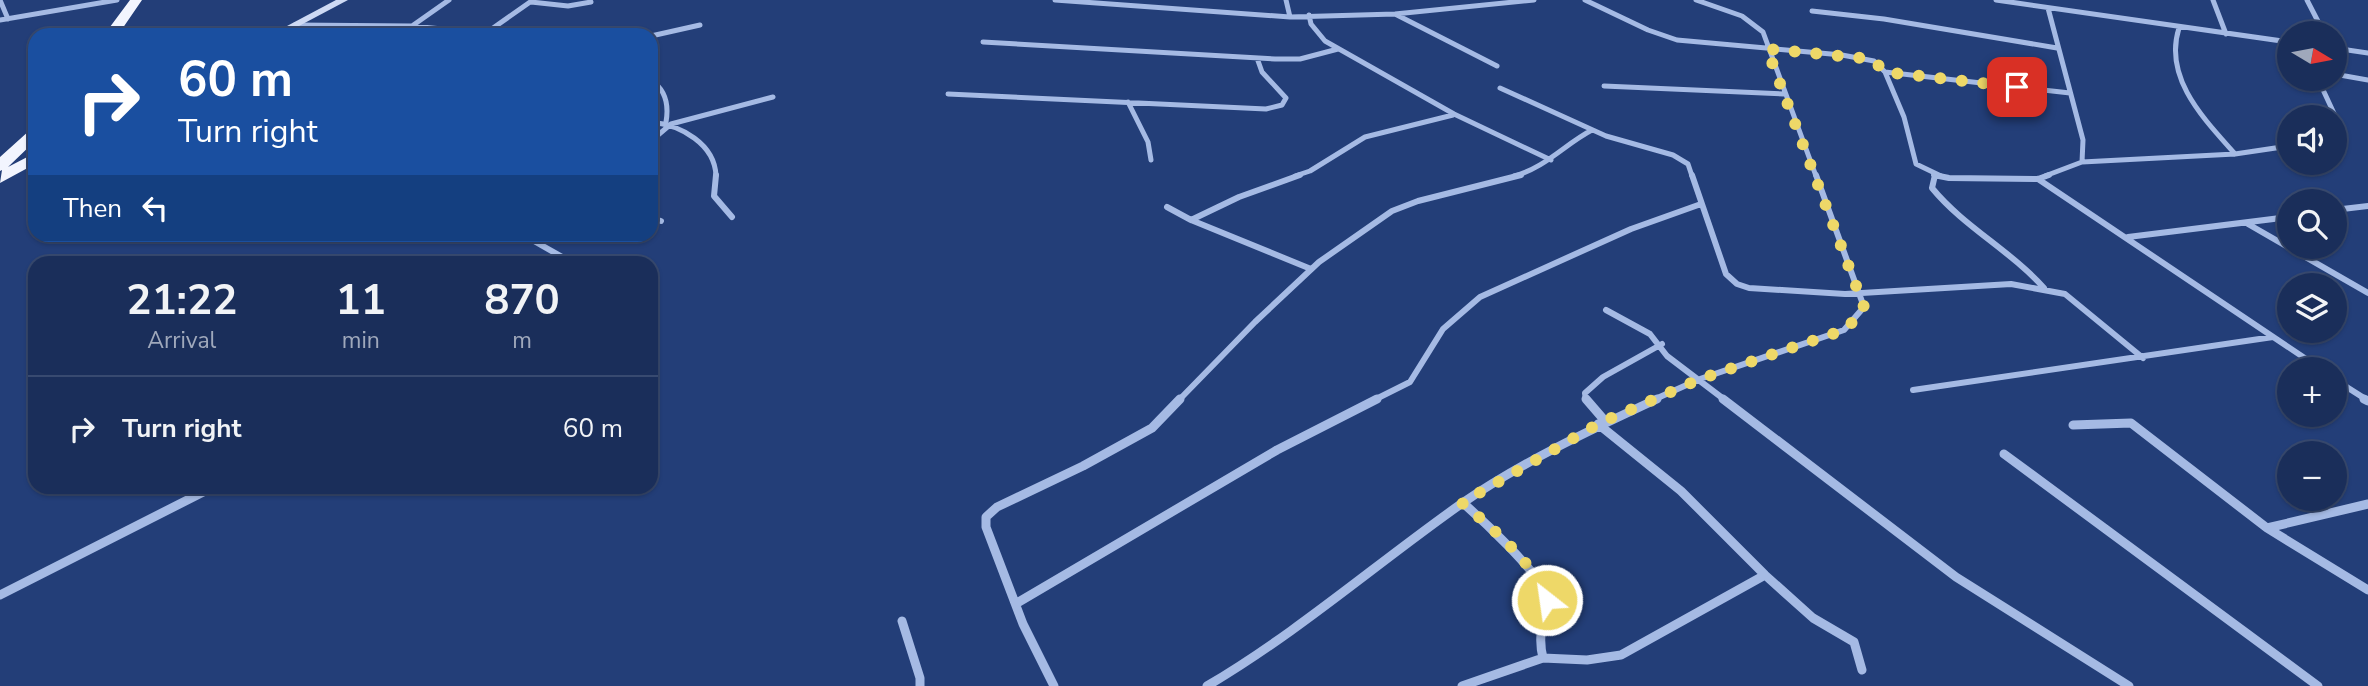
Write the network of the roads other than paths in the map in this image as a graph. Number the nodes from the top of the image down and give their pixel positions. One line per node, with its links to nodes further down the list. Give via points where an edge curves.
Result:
1 (0, 0): 24 (street)
2 (117, 0): 24 (street)
3 (136, 0): 31 (highway)
4 (149, 0): 32 (highway)
5 (343, 0): 27 (main road)
6 (449, 0): 29 (street)
7 (1055, 0): 19 (street)
8 (1173, 0): 19 (street)
9 (1286, 0): 23 (street)
10 (1534, 0): 21 (street)
11 (1585, 0): 42 (street, via 1669,38)
12 (1696, 0): 42 (street, via 1758,25)
13 (1996, 0): 18 (street)
14 (2213, 0): 37 (street)
15 (2307, 0): 26 (street)
16 (533, 1): 17 (street, via 568,6); 35 (street)
17 (591, 2)
18 (2048, 8): 30 (street); 40 (street)
19 (1170, 9): 23 (street)
20 (1812, 11): 40 (street)
21 (1395, 13): 22 (street); 46 (street)
22 (1309, 15): 23 (street); 41 (street, via 1318,34)
23 (1290, 17)
24 (8, 19): 25 (street)
25 (0, 20)
26 (2318, 21)
27 (295, 25): 29 (street); 33 (main road)
28 (700, 25): 36 (street)
29 (412, 26): 34 (street)
30 (2179, 27): 37 (street); 65 (street, via 2172,50 2183,83 2202,116)
31 (116, 28)
32 (128, 28)
33 (289, 28)
34 (433, 28)
35 (493, 28)
36 (658, 34)
37 (2226, 34): 38 (street)
38 (2277, 40)
39 (984, 41): 45 (street)
40 (2057, 48): 53 (street)
41 (1338, 49): 45 (street, via 1300,59); 58 (street)
42 (1767, 49): 47 (street, via 1863,58); 55 (street)
43 (2347, 50): 44 (street)
44 (2368, 53)
45 (1257, 58): 57 (street, via 1262,76 1282,90 1286,98 1282,105 1266,109)
46 (1497, 66)
47 (1885, 72): 53 (street); 71 (street, via 1904,117 1916,164)
48 (2347, 76): 49 (street)
49 (2368, 80)
50 (658, 86): 60 (street)
51 (1604, 86): 55 (street)
52 (1500, 88): 61 (street)
53 (2070, 93): 69 (street, via 2083,140)
54 (948, 94): 57 (street)
55 (1784, 94): 90 (street)
56 (773, 97): 60 (street)
57 (1128, 102): 66 (street)
58 (1454, 114): 67 (street); 81 (street, via 1365,136 1310,171)
59 (658, 122): 60 (street)
60 (669, 123): 62 (street); 78 (street, via 713,158 714,196)
61 (1592, 130): 67 (street); 74 (street, via 1688,164)
62 (658, 134)
63 (28, 139): 70 (highway)
64 (2277, 148): 65 (street)
65 (2235, 153): 69 (street)
66 (1151, 160)
67 (1551, 160): 87 (street, via 1523,174 1392,211)
68 (28, 162): 72 (highway)
69 (2082, 162): 73 (street)
70 (0, 166)
71 (1935, 175): 73 (street); 88 (street, via 1932,188 1943,203 2030,270)
72 (0, 178)
73 (2038, 179): 84 (street)
74 (1701, 204): 90 (street, via 1726,274 1737,284); 110 (street, via 1632,229 1480,297 1439,334 1424,368 1410,382 1277,450)
75 (2368, 206): 77 (street)
76 (1167, 207): 81 (street)
77 (2347, 208)
78 (732, 217)
79 (2277, 219): 83 (street)
80 (658, 220): 82 (street)
81 (1191, 220): 87 (street)
82 (662, 221)
83 (2248, 223): 84 (street); 89 (street)
84 (2128, 237): 92 (street)
85 (536, 242): 86 (street)
86 (561, 256)
87 (1311, 269): 110 (street, via 1152,428 997,507 986,517)
88 (2044, 289): 90 (street, via 2011,285); 95 (street, via 2065,294)
89 (2367, 292)
90 (1860, 294): 96 (street, via 1864,307 1844,330)
91 (1606, 310): 93 (street)
92 (2273, 337): 94 (street); 95 (street)
93 (1662, 344): 96 (street, via 1667,356); 100 (street, via 1604,377 1586,394)
94 (2303, 357)
95 (2143, 358): 98 (street)
96 (1700, 379): 100 (street); 118 (street, via 1956,577)
97 (2347, 387): 99 (street)
98 (1913, 390)
99 (2368, 401)
100 (1601, 423): 104 (street); 107 (street, via 1681,491)
101 (2073, 425): 106 (street, via 2131,423)
102 (2004, 454): 119 (street)
103 (199, 494): 109 (street)
104 (1462, 503): 112 (street, via 1492,528 1543,588 1547,600 1539,640); 116 (street)
105 (2368, 504): 106 (street)
106 (2267, 528): 108 (street)
107 (1765, 575): 112 (street, via 1621,655 1587,660); 113 (street, via 1813,618 1854,642)
108 (2368, 590)
109 (0, 595)
110 (1017, 603): 115 (street)
111 (902, 621): 114 (street)
112 (1543, 658): 117 (street)
113 (1862, 670)
114 (920, 686)
115 (1054, 686)
116 (1207, 686)
117 (1462, 686)
118 (2129, 686)
119 (2318, 686)

